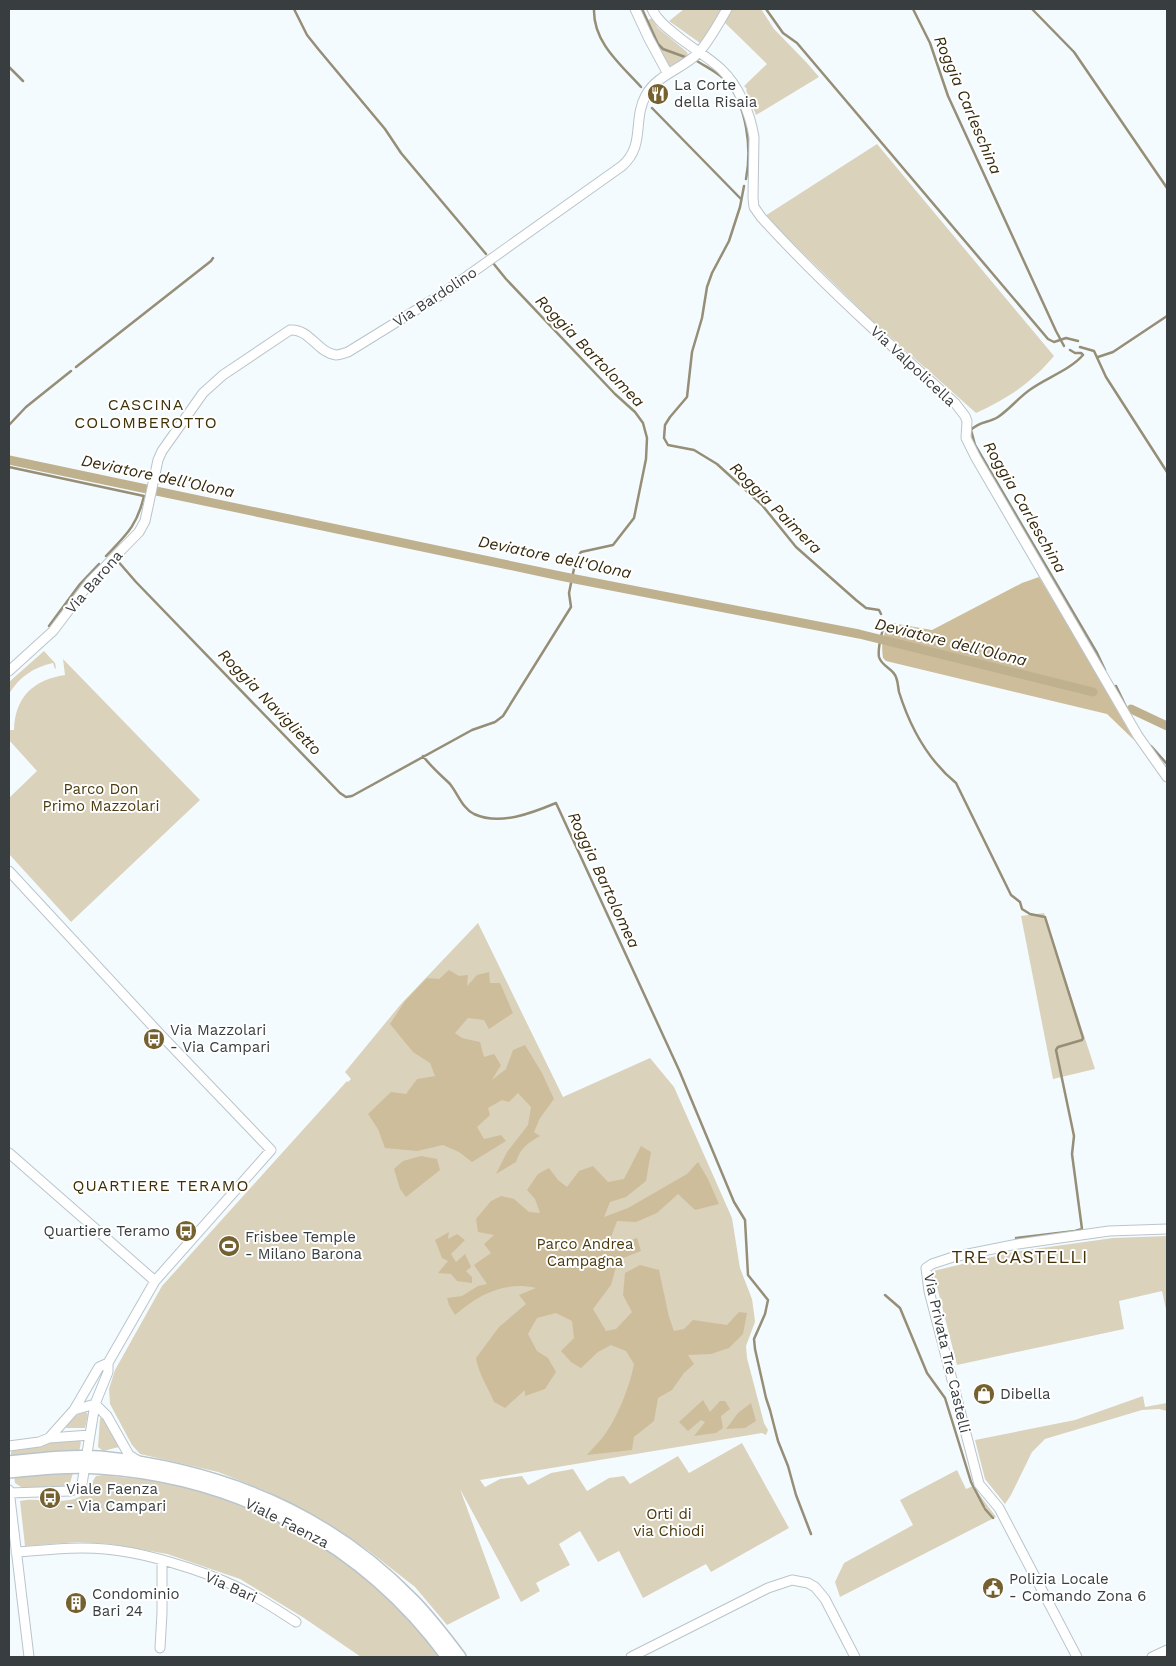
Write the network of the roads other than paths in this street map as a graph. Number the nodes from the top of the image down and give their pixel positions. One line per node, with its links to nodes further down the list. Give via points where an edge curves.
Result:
1 (635, 9): 5 (street)
2 (652, 9): 4 (street, via 666,26)
3 (727, 9): 4 (street, Via Bardolino)
4 (699, 53): 5 (street, Via Bardolino); 8 (street, Via Valpolicella, via 730,78 750,119 754,137 754,207 817,276 955,403 965,416 966,438 976,458 1138,736)
5 (668, 74): 6 (street, Via Bardolino, via 647,93 641,105 634,153 622,166 442,294 348,352 330,353 302,332 285,333 223,375 203,393 162,450)
6 (154, 477): 7 (street, Via Barona, via 139,532 90,582 53,631)
7 (9, 672)
8 (1167, 777)
9 (9, 871): 12 (street, via 271,1150)
10 (9, 1153): 12 (street)
11 (1167, 1229): 35 (street, Via Privata Tre Castelli, via 1109,1231 1018,1244 953,1257 926,1268 929,1291 980,1484 999,1508)
12 (155, 1281): 13 (street)
13 (108, 1363): 14 (street, via 108,1372); 15 (street, via 99,1367)
14 (95, 1404): 15 (street); 16 (street); 22 (street, Viale Faenza, via 107,1416 129,1454)
15 (74, 1410): 17 (street)
16 (90, 1434): 17 (street); 21 (street)
17 (48, 1438): 18 (street); 19 (street)
18 (9, 1440)
19 (9, 1446)
20 (9, 1462): 21 (street, Viale Faenza)
21 (86, 1462): 22 (street, Viale Faenza, via 99,1457); 23 (street, Viale Faenza); 24 (street, via 82,1484 74,1490); 31 (street, Viale Faenza, via 194,1483 243,1500 291,1522 334,1547 381,1584 414,1616)
22 (145, 1463): 32 (street, Viale Faenza, via 230,1483 324,1528 403,1590)
23 (9, 1472)
24 (9, 1492): 25 (street)
25 (16, 1552): 26 (street, Via Bari, via 105,1549); 30 (street)
26 (162, 1561): 27 (street, Via Bari, via 236,1586); 28 (street)
27 (296, 1622)
28 (160, 1648)
29 (1167, 1650): 36 (street)
30 (29, 1657)
31 (447, 1657)
32 (460, 1657)
33 (631, 1657): 34 (street, via 768,1588 792,1580 801,1580 815,1587)
34 (855, 1657)
35 (1077, 1657)
36 (1152, 1657)

